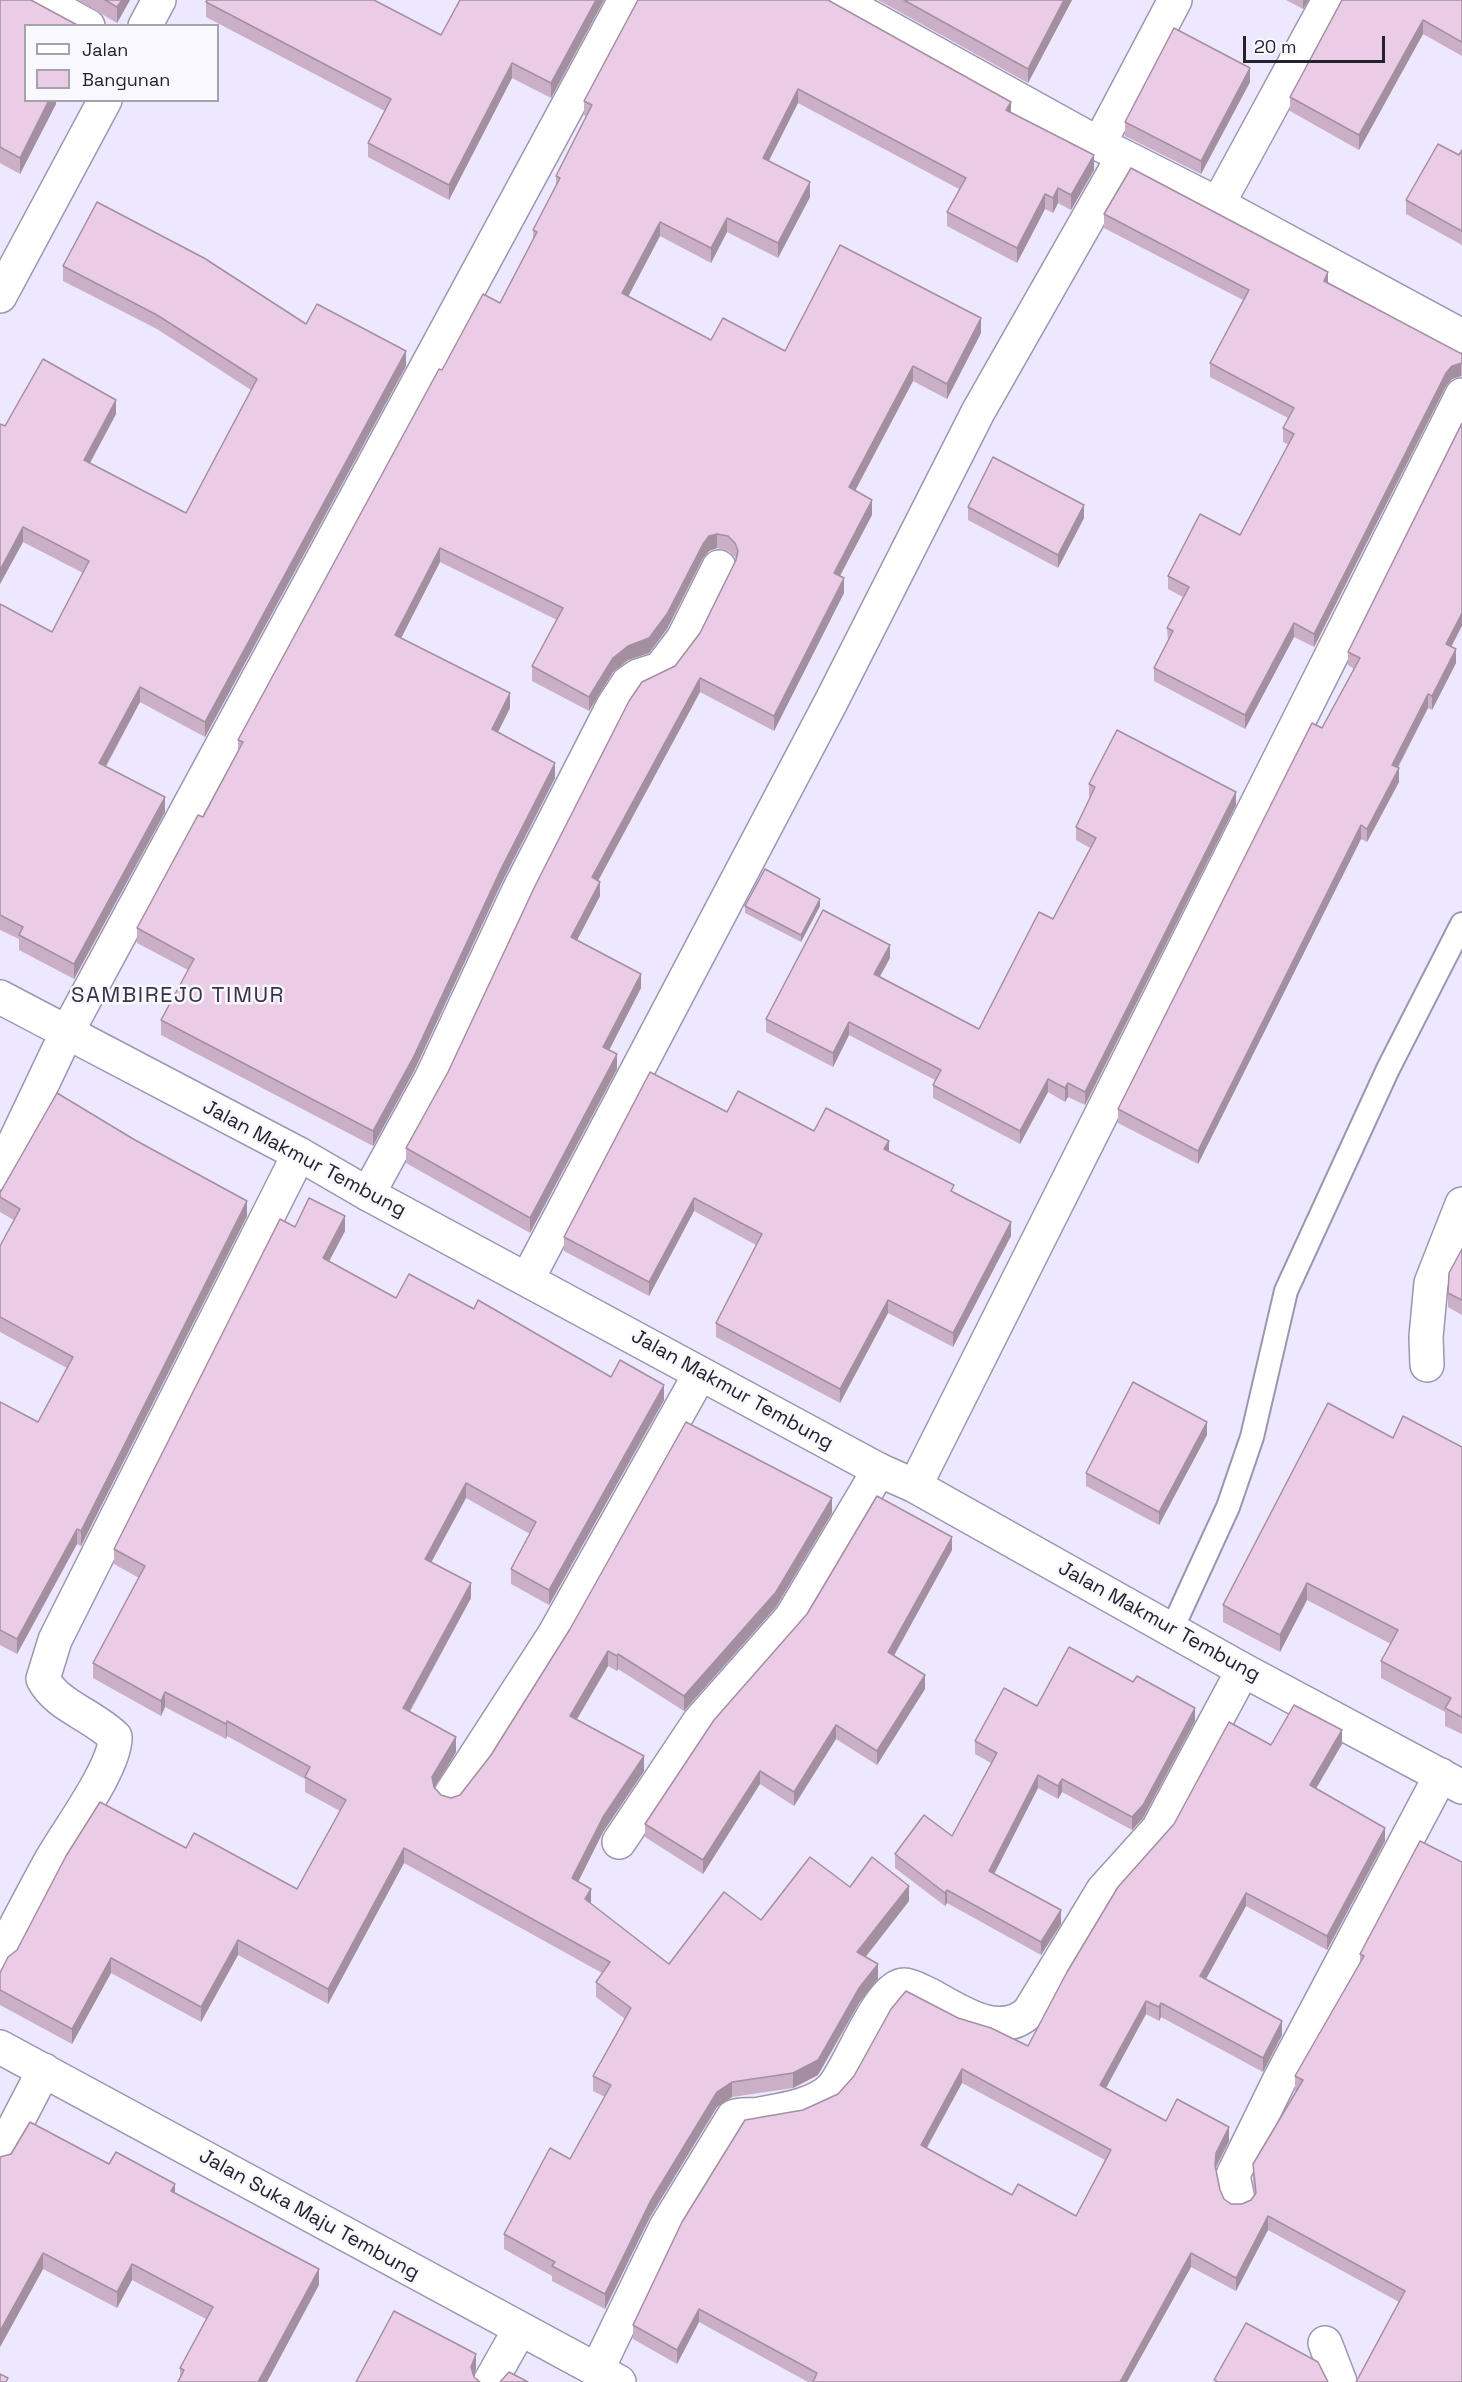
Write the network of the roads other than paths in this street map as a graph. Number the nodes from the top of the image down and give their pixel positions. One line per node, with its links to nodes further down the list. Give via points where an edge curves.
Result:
1 (41, 0): 7 (street)
2 (159, 0): 8 (street)
3 (625, 0): 18 (street)
4 (839, 0): 10 (street)
5 (1175, 0): 10 (street)
6 (1329, 0): 11 (street)
7 (84, 24)
8 (146, 24)
9 (104, 102): 12 (street)
10 (1111, 151): 11 (street); 23 (street, via 831,702)
11 (1218, 204): 13 (street)
12 (0, 296)
13 (1462, 336)
14 (1462, 395): 27 (street)
15 (719, 567): 21 (street, via 683,639 660,669 628,683 613,706 518,892 431,1079)
16 (1462, 924): 28 (lane, via 1388,1069 1286,1291 1252,1437 1228,1507)
17 (0, 997): 18 (street, Jalan Makmur Tembung)
18 (66, 1034): 19 (street, Jalan Makmur Tembung); 20 (street)
19 (299, 1154): 21 (street, Jalan Makmur Tembung); 33 (street, via 56,1640 43,1679 49,1691 101,1723 115,1737 115,1746)
20 (0, 1173)
21 (368, 1194): 23 (street, Jalan Makmur Tembung)
22 (1462, 1204): 24 (street, via 1431,1283)
23 (528, 1278): 25 (street, Jalan Makmur Tembung)
24 (1427, 1365)
25 (700, 1374): 26 (street, Jalan Makmur Tembung); 31 (street, via 554,1635)
26 (879, 1470): 27 (street, Jalan Makmur Tembung); 32 (street, via 792,1618 699,1722)
27 (915, 1486): 28 (street, Jalan Makmur Tembung)
28 (1172, 1629): 29 (street, Jalan Makmur Tembung)
29 (1243, 1670): 30 (street, Jalan Makmur Tembung); 40 (street, via 1158,1828 1103,1890 1029,2012 1019,2021 1003,2026 957,2010 920,1990 904,1985 894,1988 873,2015 832,2089 812,2100 733,2117 666,2227)
30 (1451, 1781): 37 (street, via 1279,2081 1233,2175)
31 (452, 1794)
32 (619, 1842)
33 (0, 1956)
34 (0, 2047): 35 (street, Jalan Suka Maju Tembung)
35 (44, 2070): 36 (street); 38 (street, Jalan Suka Maju Tembung)
36 (0, 2155)
37 (1238, 2200)
38 (520, 2329): 40 (street, Jalan Suka Maju Tembung); 41 (street)
39 (1325, 2343): 42 (street)
40 (608, 2376)
41 (490, 2382)
42 (1340, 2382)

